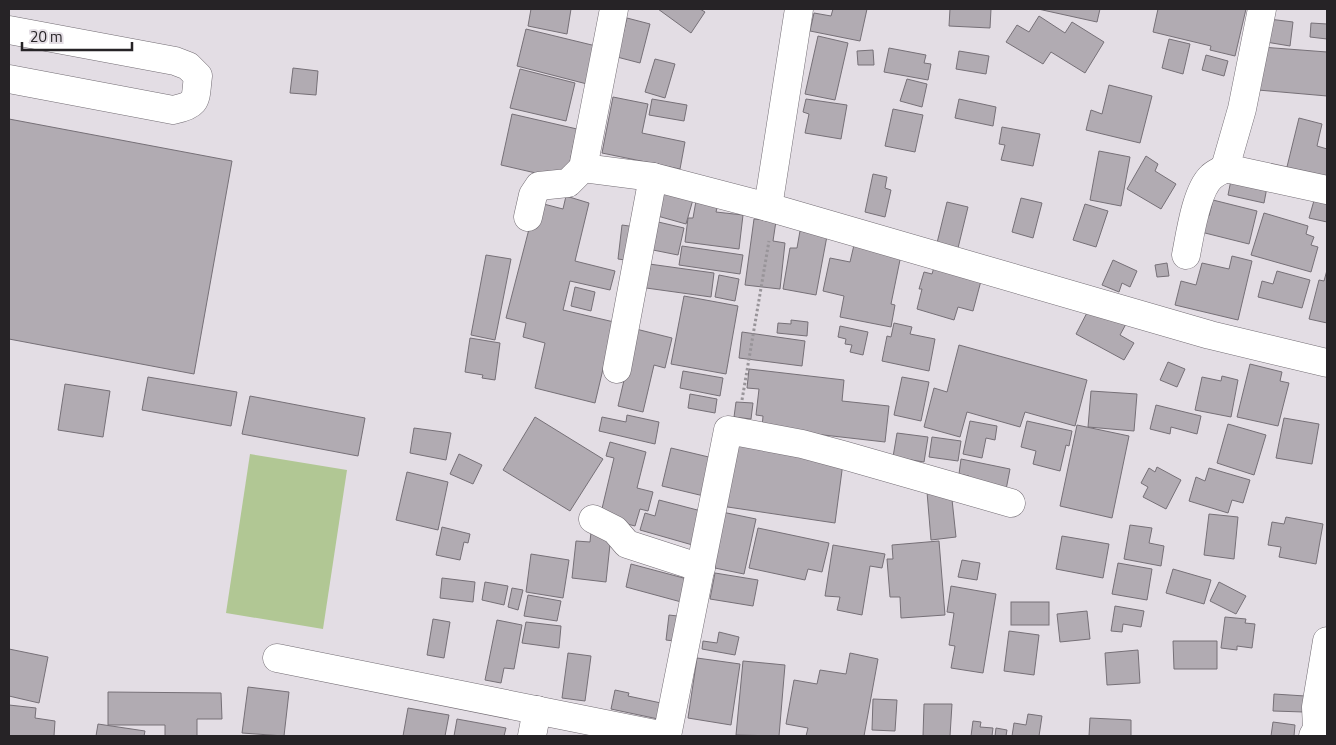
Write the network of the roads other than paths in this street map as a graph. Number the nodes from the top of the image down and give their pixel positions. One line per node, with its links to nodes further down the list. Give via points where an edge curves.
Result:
1 (614, 9): 6 (street)
2 (799, 9): 10 (street)
3 (1262, 9): 7 (street, via 1242,109)
4 (9, 30): 5 (street, via 175,61 188,66 198,76 192,104 173,110)
5 (9, 79)
6 (583, 168): 8 (street); 11 (street, via 568,183 539,186 532,195)
7 (1225, 168): 9 (street); 12 (street, via 1211,177 1202,191)
8 (653, 177): 10 (street); 14 (street)
9 (1327, 190)
10 (772, 208): 13 (street, via 1210,336)
11 (528, 217)
12 (1186, 255)
13 (1327, 363)
14 (617, 368)
15 (1011, 503): 17 (street, via 802,444 728,430)
16 (593, 520): 17 (street, via 615,530 627,544)
17 (701, 568): 23 (street)
18 (1327, 641): 21 (street, via 1316,707)
19 (276, 658): 20 (street)
20 (537, 710): 22 (street); 23 (street)
21 (1319, 732)
22 (532, 736)
23 (666, 736)

